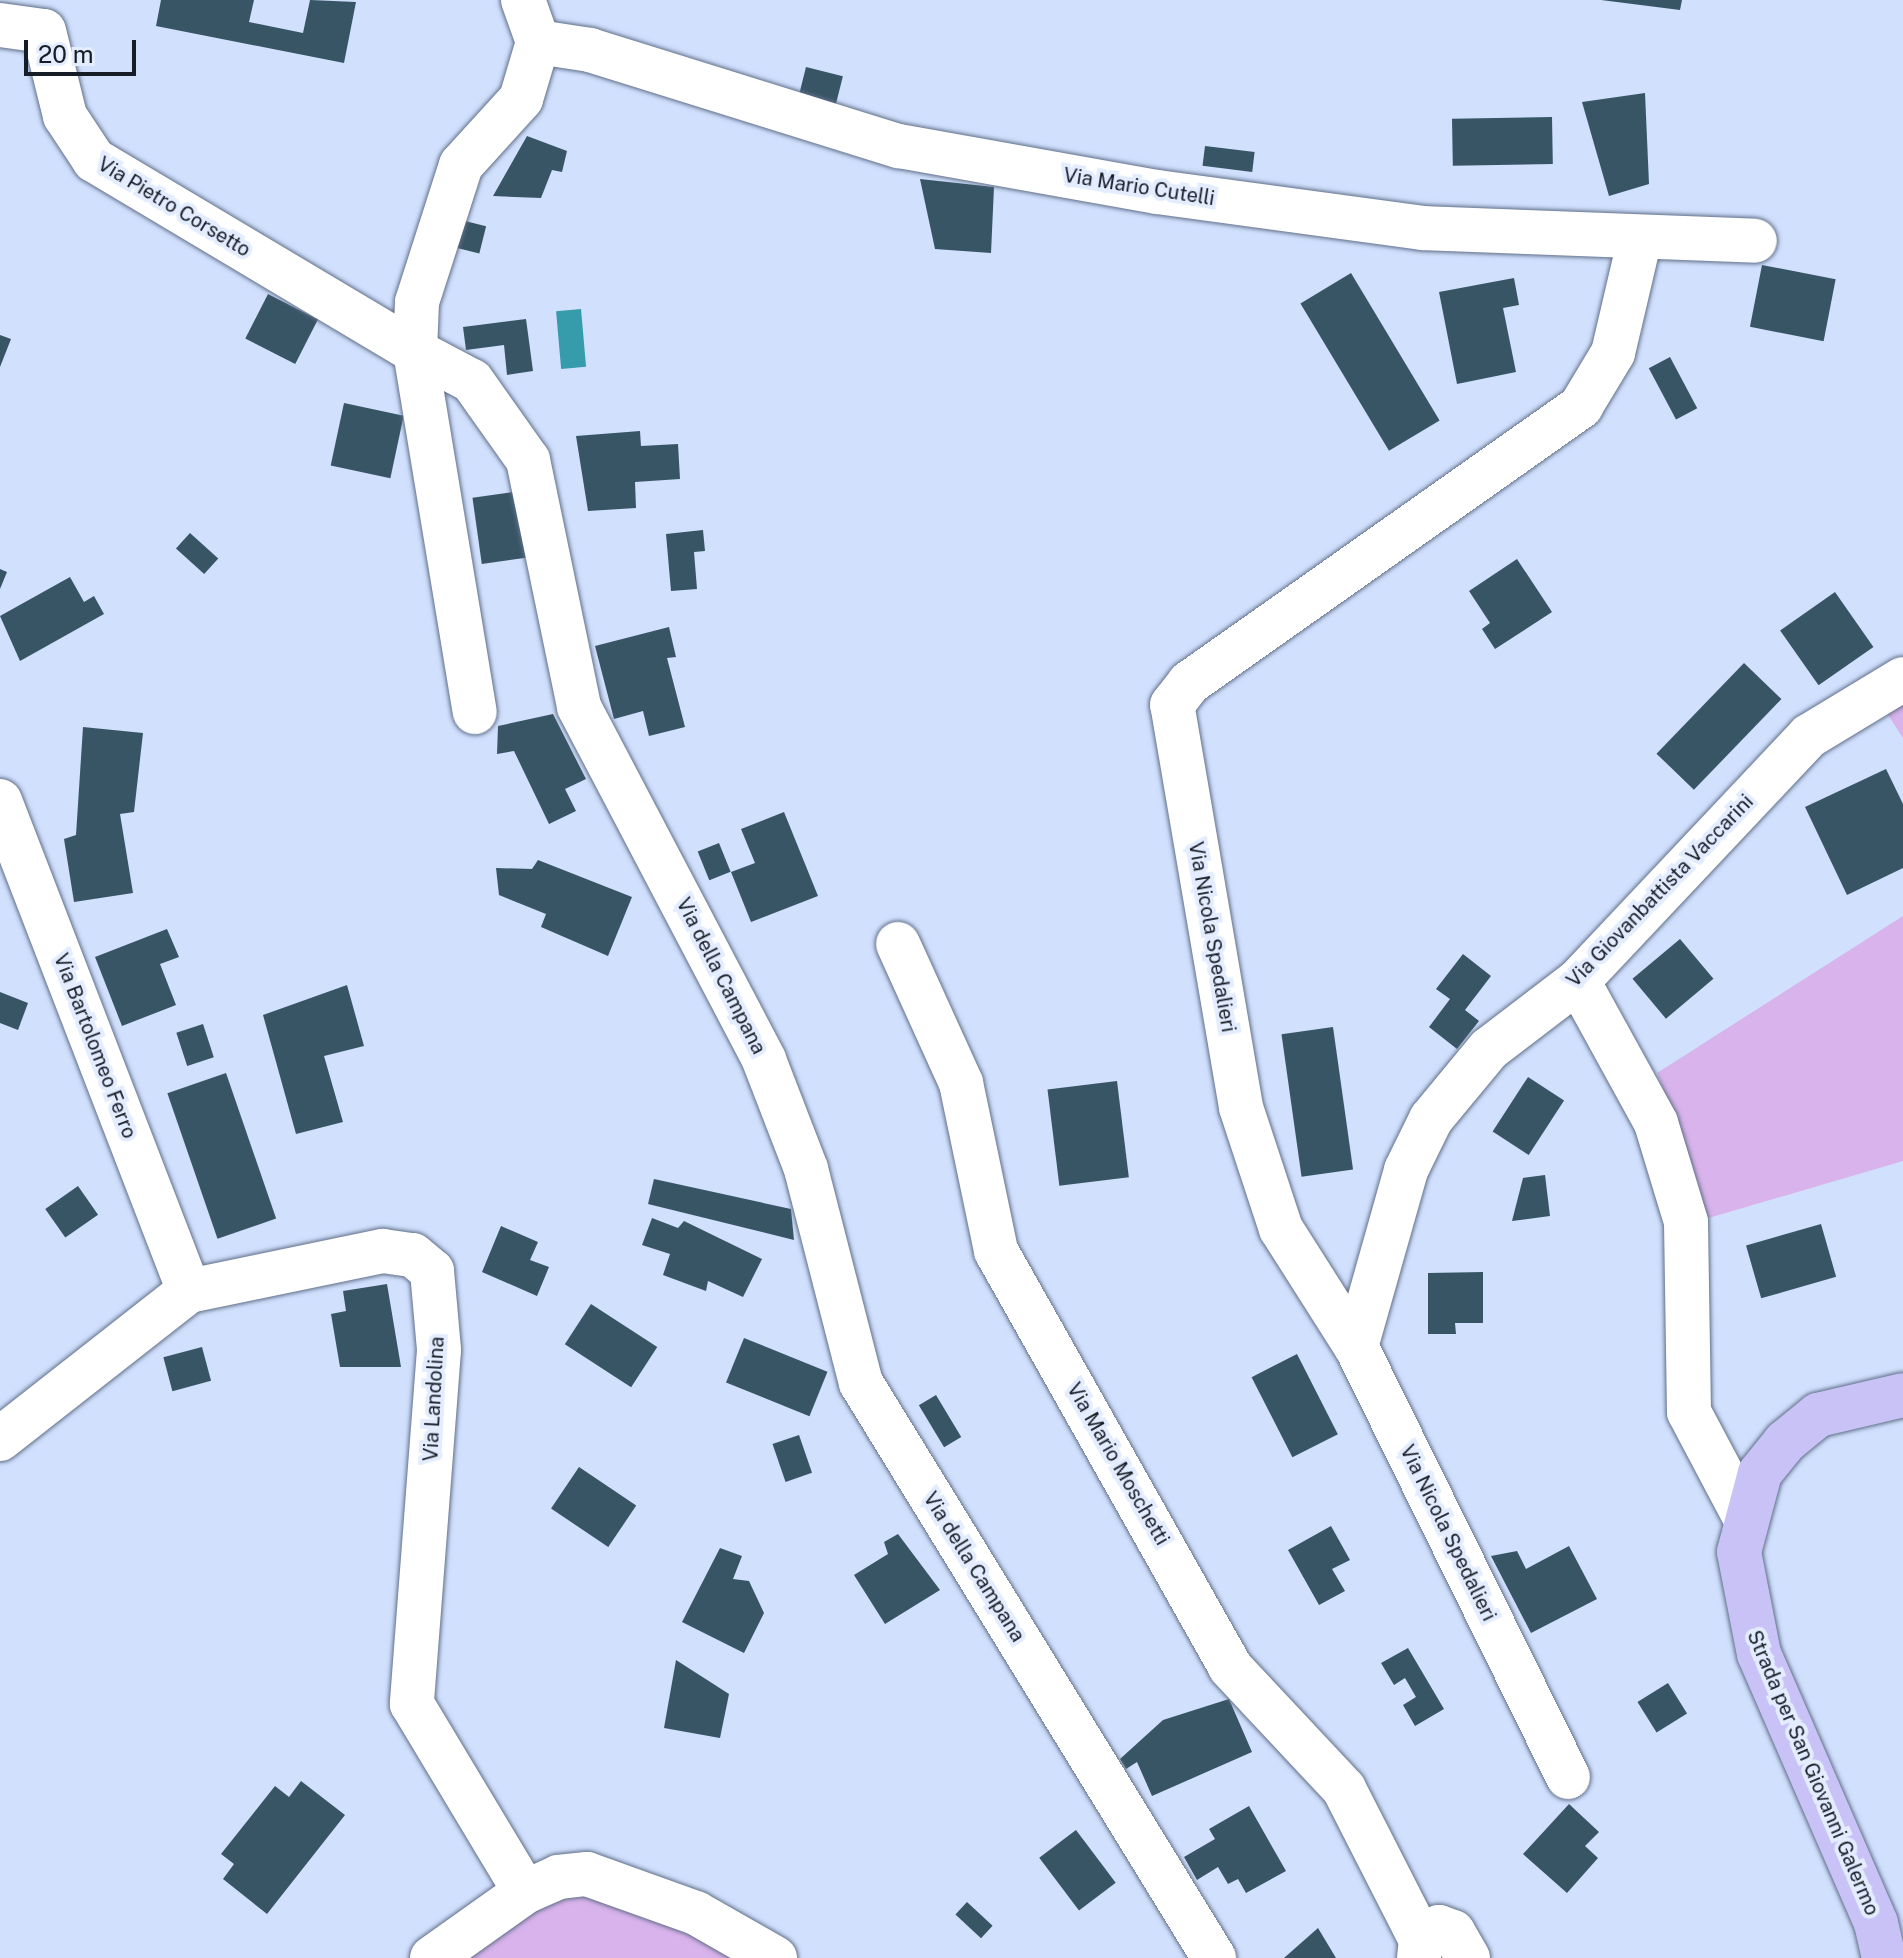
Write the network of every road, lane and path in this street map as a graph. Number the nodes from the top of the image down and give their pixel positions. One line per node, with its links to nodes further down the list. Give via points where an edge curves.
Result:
1 (523, 0): 3 (street)
2 (0, 25): 6 (street, Via Pietro Corsetto, via 44,31 65,116 94,160)
3 (538, 42): 5 (street, Via Mario Cutelli, via 590,50 914,149 1157,192 1423,228); 6 (street, via 515,108 461,165 417,302)
4 (1755, 241): 5 (street, Via Mario Cutelli)
5 (1639, 242): 13 (street, Via Nicola Spedalieri, via 1613,353 1581,406 1189,683 1172,705 1241,1107 1281,1229)
6 (415, 351): 8 (street); 23 (street, Via della Campana, via 472,381 528,460 579,707 764,1060 806,1169 861,1383)
7 (1903, 679): 11 (street, Via Giovanbattista Vaccarini, via 1809,736)
8 (475, 712)
9 (0, 801): 12 (street, Via Bartolomeo Ferro)
10 (898, 944): 20 (street, Via Mario Moschetti, via 961,1083 996,1251 1230,1667 1344,1789)
11 (1578, 981): 13 (street, Via Giovanbattista Vaccarini, via 1489,1049 1431,1119 1406,1170); 16 (street, via 1656,1123 1686,1222 1689,1412)
12 (189, 1291): 15 (street, Via Landolina); 18 (street, Via Landolina, via 383,1251 413,1255 432,1271 439,1350 412,1704)
13 (1356, 1347): 17 (street, Via Nicola Spedalieri)
14 (1903, 1395): 16 (main road, Strada per San Giovanni Galermo, via 1818,1415 1760,1473)
15 (0, 1439)
16 (1743, 1514): 19 (main road, Strada per San Giovanni Galermo, via 1744,1603 1759,1654)
17 (1568, 1777)
18 (525, 1892): 21 (street); 22 (street, via 558,1877 618,1882 696,1913)
19 (1888, 1940)
20 (1420, 1949): 24 (street, via 1439,1927 1453,1932)
21 (432, 1958)
22 (775, 1958)
23 (1214, 1958)
24 (1468, 1958)

